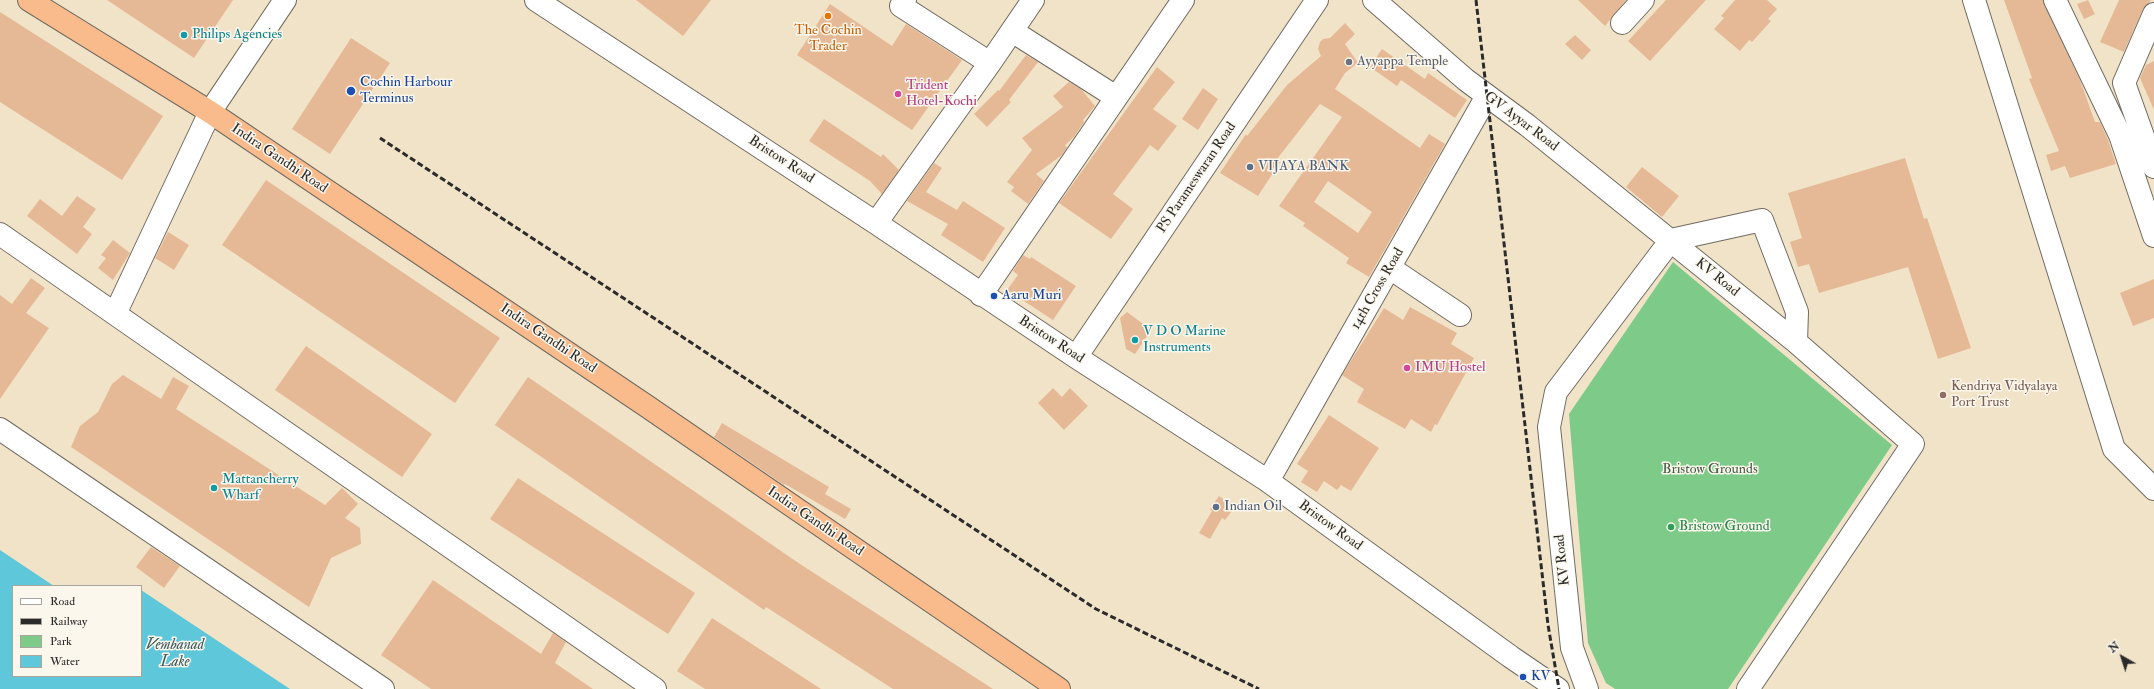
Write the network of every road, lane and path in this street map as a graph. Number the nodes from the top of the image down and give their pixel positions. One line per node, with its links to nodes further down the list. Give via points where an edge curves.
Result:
1 (29, 0): 18 (highway, Indira Gandhi Road)
2 (285, 0): 18 (street)
3 (536, 0): 20 (street, Bristow Road)
4 (906, 0): 15 (street, via 901,6)
5 (1033, 0): 14 (street)
6 (1183, 0): 17 (street)
7 (1317, 0): 29 (street, PS Parameswaran Road)
8 (1374, 0): 16 (street, GV Ayyar Road)
9 (1643, 0): 13 (street)
10 (1974, 0): 32 (street, via 2114,449)
11 (2055, 0): 22 (street, via 2120,135)
12 (2154, 14): 19 (street, via 2124,83)
13 (1622, 23)
14 (1012, 31): 15 (street); 17 (street)
15 (990, 63): 20 (street)
16 (1487, 96): 23 (street, GV Ayyar Road); 24 (street, 14th Cross Road)
17 (1116, 97): 25 (street)
18 (210, 112): 26 (street); 35 (highway, Indira Gandhi Road, via 641,402)
19 (2154, 167)
20 (876, 223): 25 (street, Bristow Road)
21 (0, 234): 26 (street)
22 (2154, 236)
23 (1671, 240): 28 (street, KV Road); 28 (street, via 1762,220 1797,312); 37 (street, KV Road, via 1556,392 1549,427 1572,648)
24 (1390, 268): 27 (street); 31 (street, 14th Cross Road)
25 (981, 294): 29 (street, Bristow Road)
26 (115, 314): 34 (street)
27 (1460, 315)
28 (1796, 342): 38 (street, KV Road, via 1913,444)
29 (1076, 357): 31 (street, Bristow Road)
30 (0, 429): 33 (street)
31 (1268, 481): 36 (street, Bristow Road)
32 (2154, 489)
33 (383, 689)
34 (655, 689)
35 (1059, 689)
36 (1558, 689)
37 (1587, 689)
38 (1748, 689)

